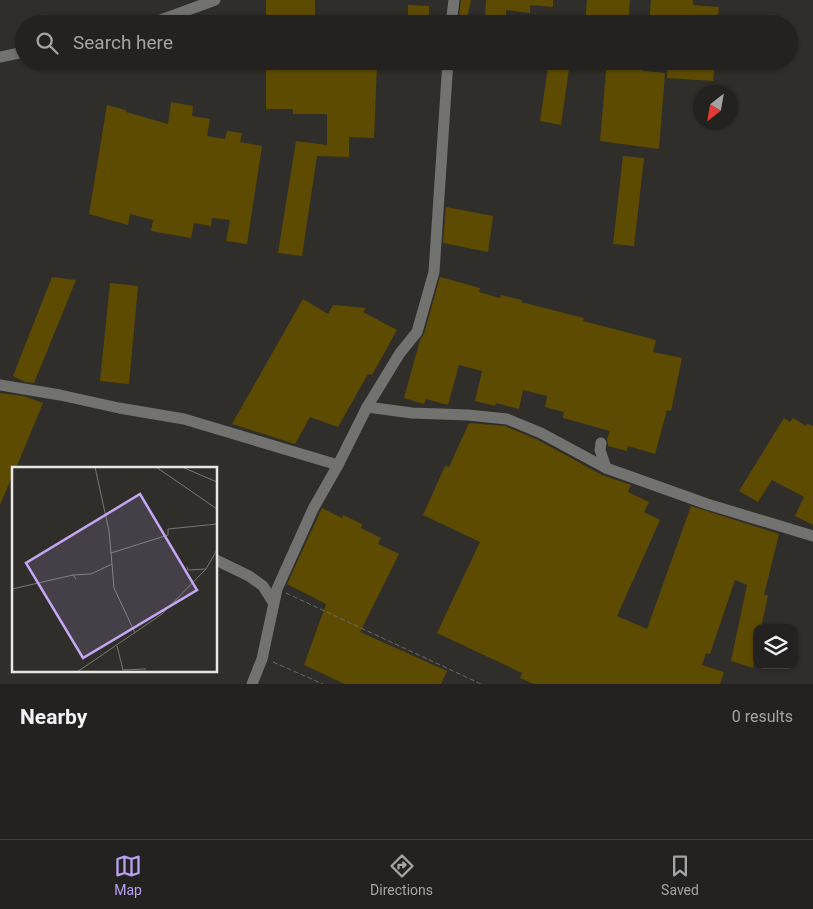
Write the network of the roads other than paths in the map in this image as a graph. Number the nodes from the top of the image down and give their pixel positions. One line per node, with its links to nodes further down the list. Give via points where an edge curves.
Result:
1 (215, 0): 3 (street)
2 (454, 0): 4 (street)
3 (174, 15)
4 (452, 15)
5 (15, 54): 6 (street)
6 (0, 57)
7 (447, 70): 9 (street, via 434,272 417,332)
8 (0, 385): 11 (street, via 184,419)
9 (367, 406): 11 (street); 12 (street, via 412,413 508,419)
10 (601, 443): 12 (street)
11 (338, 466): 15 (street, via 313,509 276,588)
12 (606, 468): 13 (street, via 707,504)
13 (813, 536)
14 (218, 561): 15 (street, via 263,586)
15 (274, 602): 16 (street, via 262,659)
16 (252, 684)

